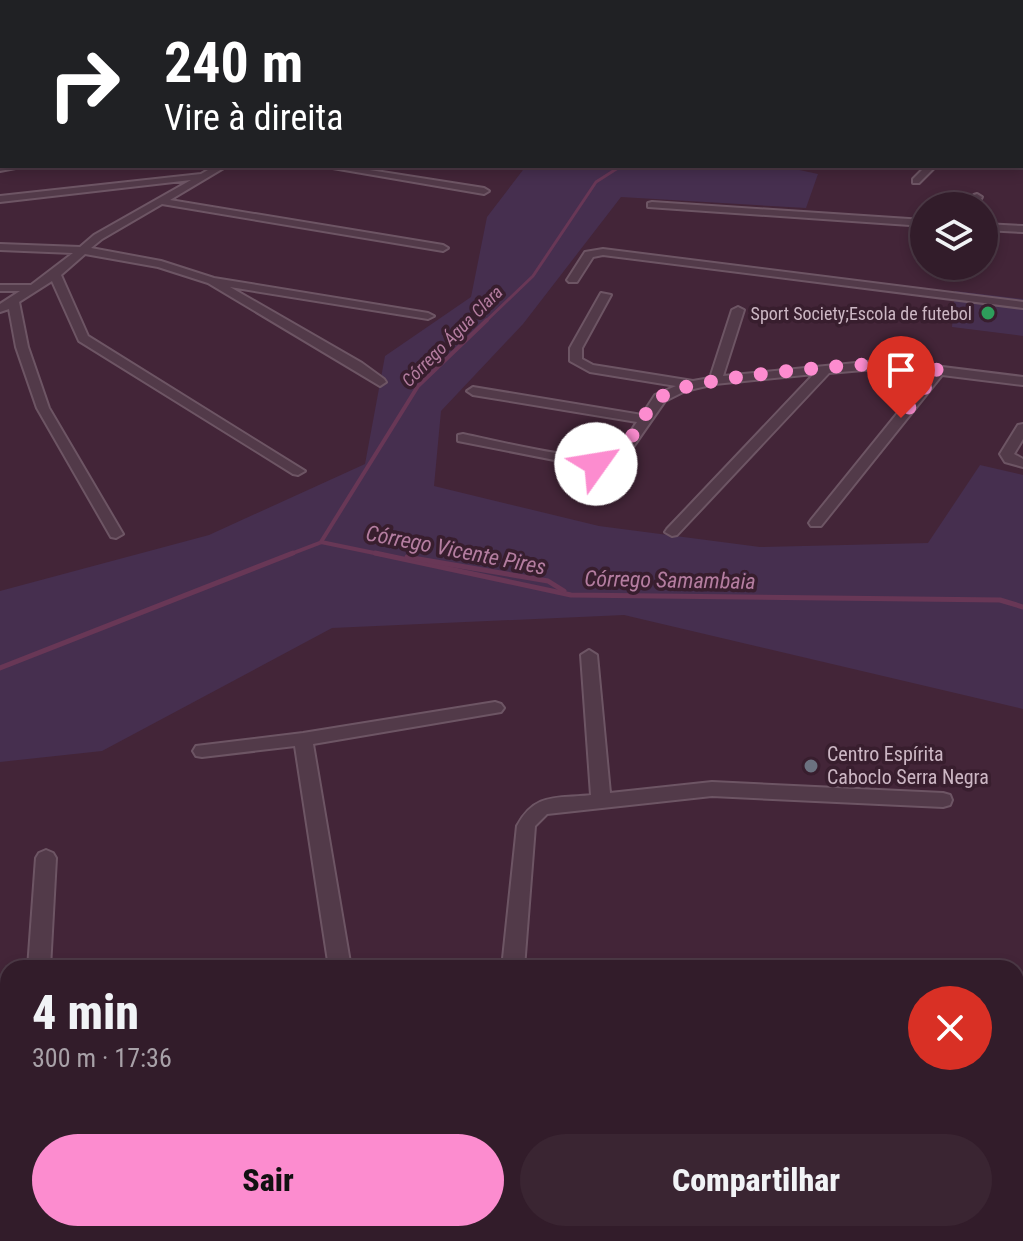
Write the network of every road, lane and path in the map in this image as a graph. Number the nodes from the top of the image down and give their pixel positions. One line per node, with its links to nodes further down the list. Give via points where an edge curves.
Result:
1 (218, 168): 4 (street)
2 (339, 168): 6 (street)
3 (929, 168): 5 (street)
4 (204, 175): 7 (street); 8 (street)
5 (916, 181)
6 (484, 191)
7 (0, 199)
8 (159, 201): 14 (street); 15 (street)
9 (652, 205): 10 (street)
10 (910, 222)
11 (998, 228): 12 (street)
12 (1023, 229)
13 (0, 247): 15 (street)
14 (443, 248)
15 (82, 249): 16 (street); 18 (street, via 181,269)
16 (55, 274): 20 (street); 38 (street, via 86,340)
17 (573, 280): 23 (street, via 589,254 603,252)
18 (212, 281): 26 (street); 31 (street)
19 (0, 288): 20 (street)
20 (36, 288): 22 (street)
21 (605, 295): 32 (street, via 576,348 576,361 590,368)
22 (13, 302): 24 (street); 41 (street, via 43,408)
23 (1023, 305)
24 (0, 309)
25 (738, 310): 29 (street)
26 (428, 316)
27 (826, 369): 28 (street, via 886,364); 29 (street); 40 (street)
28 (939, 370): 30 (street); 39 (street)
29 (715, 380): 32 (street)
30 (1023, 381)
31 (380, 382)
32 (693, 385): 34 (street, via 667,393)
33 (473, 391): 34 (street)
34 (644, 419): 36 (street, via 619,457 609,463)
35 (1023, 428): 37 (street, via 1007,455)
36 (463, 438)
37 (1023, 463)
38 (298, 471)
39 (816, 523)
40 (672, 532)
41 (116, 534)
42 (589, 655): 47 (street)
43 (495, 708): 44 (street)
44 (303, 739): 45 (street); 50 (street)
45 (202, 751)
46 (943, 800): 47 (street, via 726,788)
47 (601, 801): 51 (street, via 553,803 530,818)
48 (46, 858): 49 (street)
49 (40, 960)
50 (339, 960)
51 (514, 960)

